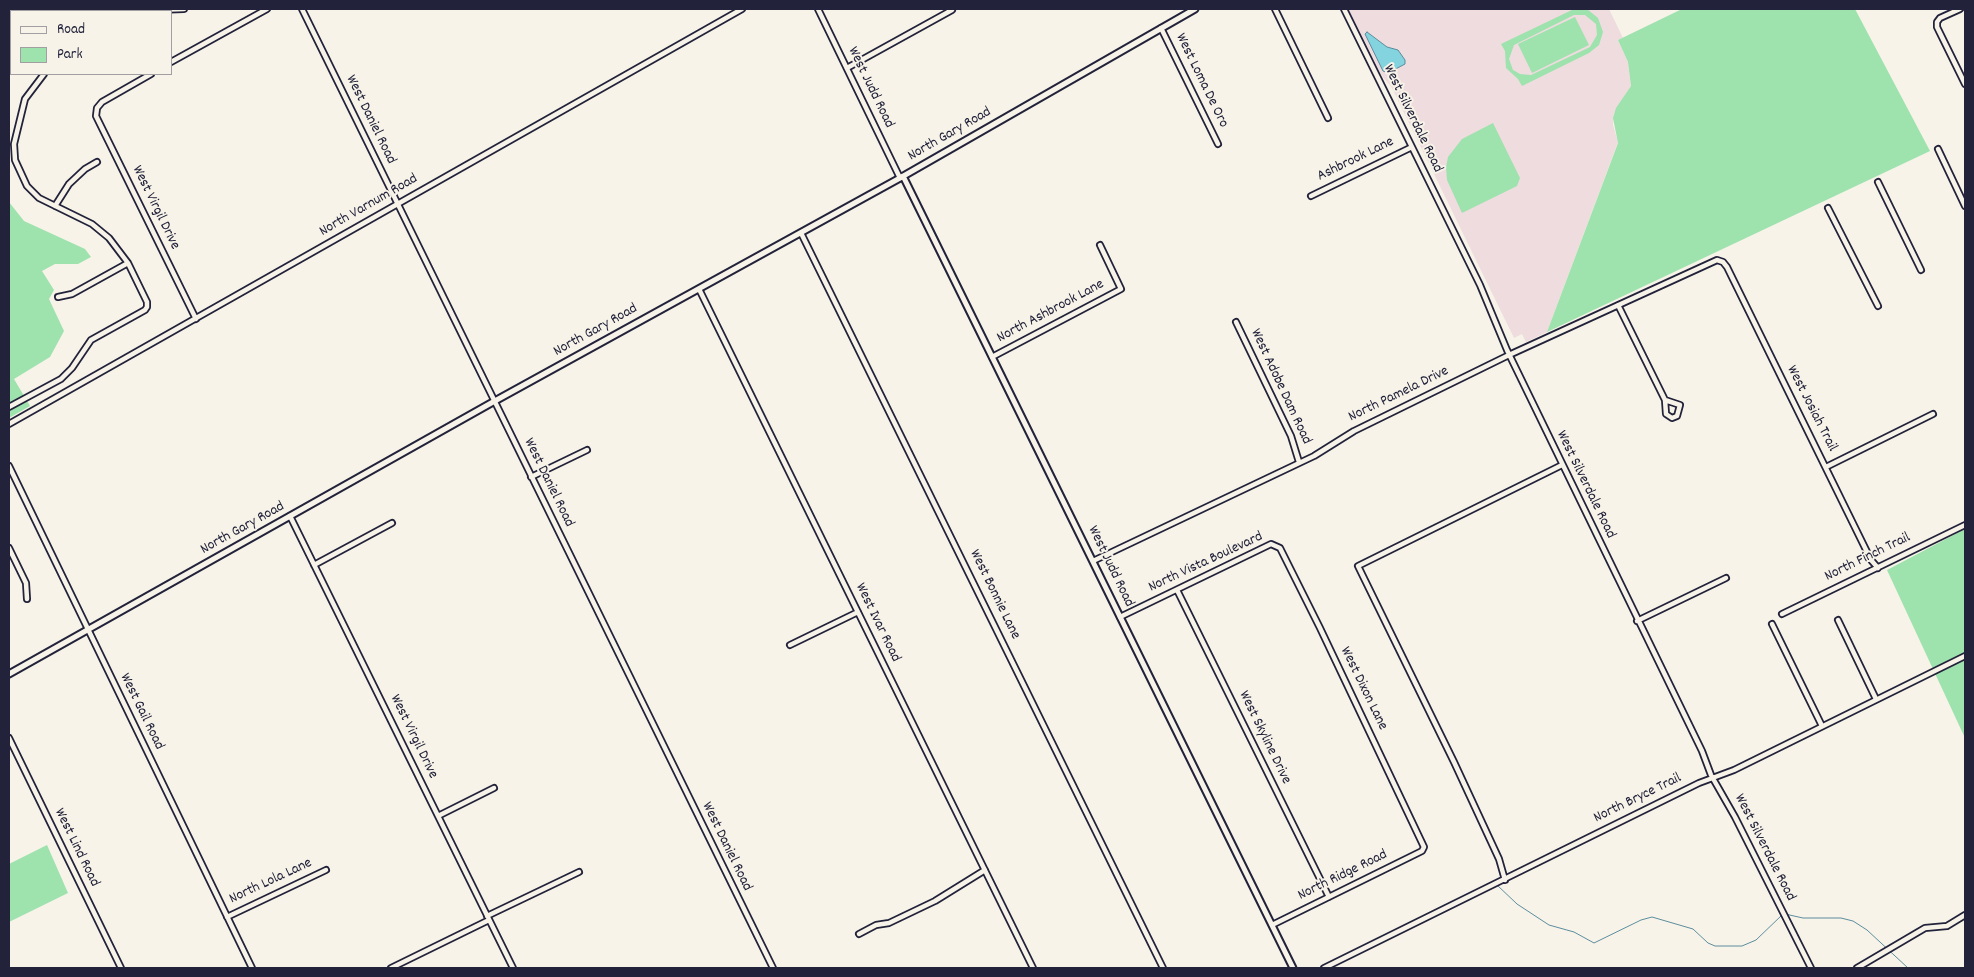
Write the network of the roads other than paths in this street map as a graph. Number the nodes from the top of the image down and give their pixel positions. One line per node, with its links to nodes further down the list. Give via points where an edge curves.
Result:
1 (184, 9): 10 (street)
2 (267, 9): 13 (street)
3 (302, 9): 26 (street, West Daniel Road)
4 (742, 9): 26 (street, North Varnum Road)
5 (818, 9): 14 (street, West Judd Road)
6 (1195, 9): 12 (street, North Gary Road)
7 (1275, 9): 18 (street)
8 (1344, 9): 20 (street, West Silverdale Road)
9 (1960, 9): 17 (street, via 1940,18 1936,27)
10 (156, 10)
11 (952, 10): 14 (street)
12 (1161, 28): 19 (street, West Loma De Oro); 23 (street, North Gary Road)
13 (172, 61)
14 (847, 68): 23 (street, West Judd Road)
15 (43, 75): 27 (street, via 25,99 14,153 30,192)
16 (149, 75): 39 (street, West Virgil Drive, via 102,102 96,116)
17 (1965, 84)
18 (1328, 118)
19 (1218, 144)
20 (1412, 147): 25 (street, Ashbrook Lane); 41 (street, West Silverdale Road, via 1480,285)
21 (1938, 149): 28 (street)
22 (97, 162): 27 (street, via 68,184)
23 (902, 177): 30 (street, North Gary Road); 42 (street, West Judd Road)
24 (1878, 182): 34 (street)
25 (1311, 196)
26 (397, 205): 39 (street, North Varnum Road); 44 (street, West Daniel Road)
27 (55, 206): 33 (street, via 102,231)
28 (1965, 206)
29 (1828, 208): 38 (street)
30 (801, 233): 35 (street, North Gary Road); 98 (street, West Bonnie Lane)
31 (1100, 245): 42 (street, North Ashbrook Lane, via 1121,289)
32 (1721, 262): 37 (street, North Pamela Drive, via 1710,263); 52 (street, West Josiah Trail, via 1727,267)
33 (128, 263): 36 (street, via 72,294); 45 (street, via 148,307 91,340 61,379)
34 (1921, 270)
35 (699, 289): 44 (street, North Gary Road); 65 (street, West Ivar Road)
36 (58, 297)
37 (1618, 305): 41 (street, North Pamela Drive); 43 (street)
38 (1878, 306)
39 (196, 319): 47 (street, North Varnum Road)
40 (1236, 322): 49 (street, West Adobe Dam Road, via 1292,436)
41 (1509, 356): 49 (street, North Pamela Drive, via 1354,431); 50 (street, West Silverdale Road)
42 (992, 357): 59 (street, West Judd Road)
43 (1665, 400): 43 (street, via 1666,414 1672,418 1677,416 1680,405)
44 (493, 402): 53 (street, West Daniel Road); 54 (street, North Gary Road)
45 (9, 407)
46 (1933, 414): 52 (street)
47 (9, 424)
48 (587, 450): 53 (street)
49 (1299, 462): 59 (street, North Pamela Drive)
50 (1562, 465): 69 (street, West Silverdale Road); 85 (street, via 1358,566 1454,762 1499,859)
51 (9, 466): 71 (street, West Gail Road)
52 (1826, 466): 61 (street, West Josiah Trail, via 1870,560)
53 (531, 477): 96 (street, West Daniel Road)
54 (290, 516): 60 (street, West Virgil Drive); 71 (street, North Gary Road)
55 (392, 523): 60 (street)
56 (1965, 525): 61 (street, North Finch Trail)
57 (1275, 544): 63 (street, North Vista Boulevard); 81 (street, West Dixon Lane, via 1280,548 1320,628)
58 (9, 548): 64 (street, via 26,583)
59 (1093, 561): 67 (street, West Judd Road)
60 (314, 565): 80 (street, West Virgil Drive)
61 (1878, 568): 66 (street, North Finch Trail)
62 (1726, 578): 69 (street)
63 (1177, 590): 67 (street, North Vista Boulevard); 86 (street, West Skyline Drive)
64 (27, 599)
65 (858, 612): 72 (street); 83 (street, West Ivar Road)
66 (1782, 614)
67 (1120, 617): 90 (street, West Judd Road)
68 (1838, 620): 75 (street)
69 (1637, 621): 78 (street, West Silverdale Road)
70 (1772, 624): 76 (street)
71 (88, 630): 74 (street, North Gary Road); 88 (street, West Gail Road)
72 (790, 646)
73 (1965, 656): 75 (street, North Bryce Trail)
74 (9, 674)
75 (1876, 699): 76 (street, North Bryce Trail)
76 (1822, 726): 78 (street, North Bryce Trail)
77 (9, 738): 92 (street, West Lind Road)
78 (1712, 778): 85 (street, North Bryce Trail); 101 (street, West Silverdale Road)
79 (494, 788): 80 (street)
80 (438, 816): 89 (street, West Virgil Drive)
81 (1424, 847): 86 (street, North Ridge Road, via 1422,851)
82 (326, 870): 88 (street, North Lola Lane)
83 (985, 870): 91 (street, via 935,901); 97 (street, West Ivar Road)
84 (579, 872): 89 (street)
85 (1505, 880): 100 (street, North Bryce Trail)
86 (1329, 897): 90 (street, North Ridge Road)
87 (1965, 915): 102 (street, via 1947,926 1925,928)
88 (227, 917): 93 (street, West Gail Road)
89 (488, 918): 94 (street); 95 (street, West Virgil Drive)
90 (1272, 925): 99 (street, West Judd Road)
91 (859, 934)
92 (121, 968)
93 (252, 968)
94 (391, 968)
95 (513, 968)
96 (772, 968)
97 (1033, 968)
98 (1163, 968)
99 (1293, 968)
100 (1324, 968)
101 (1811, 968)
102 (1857, 968)

